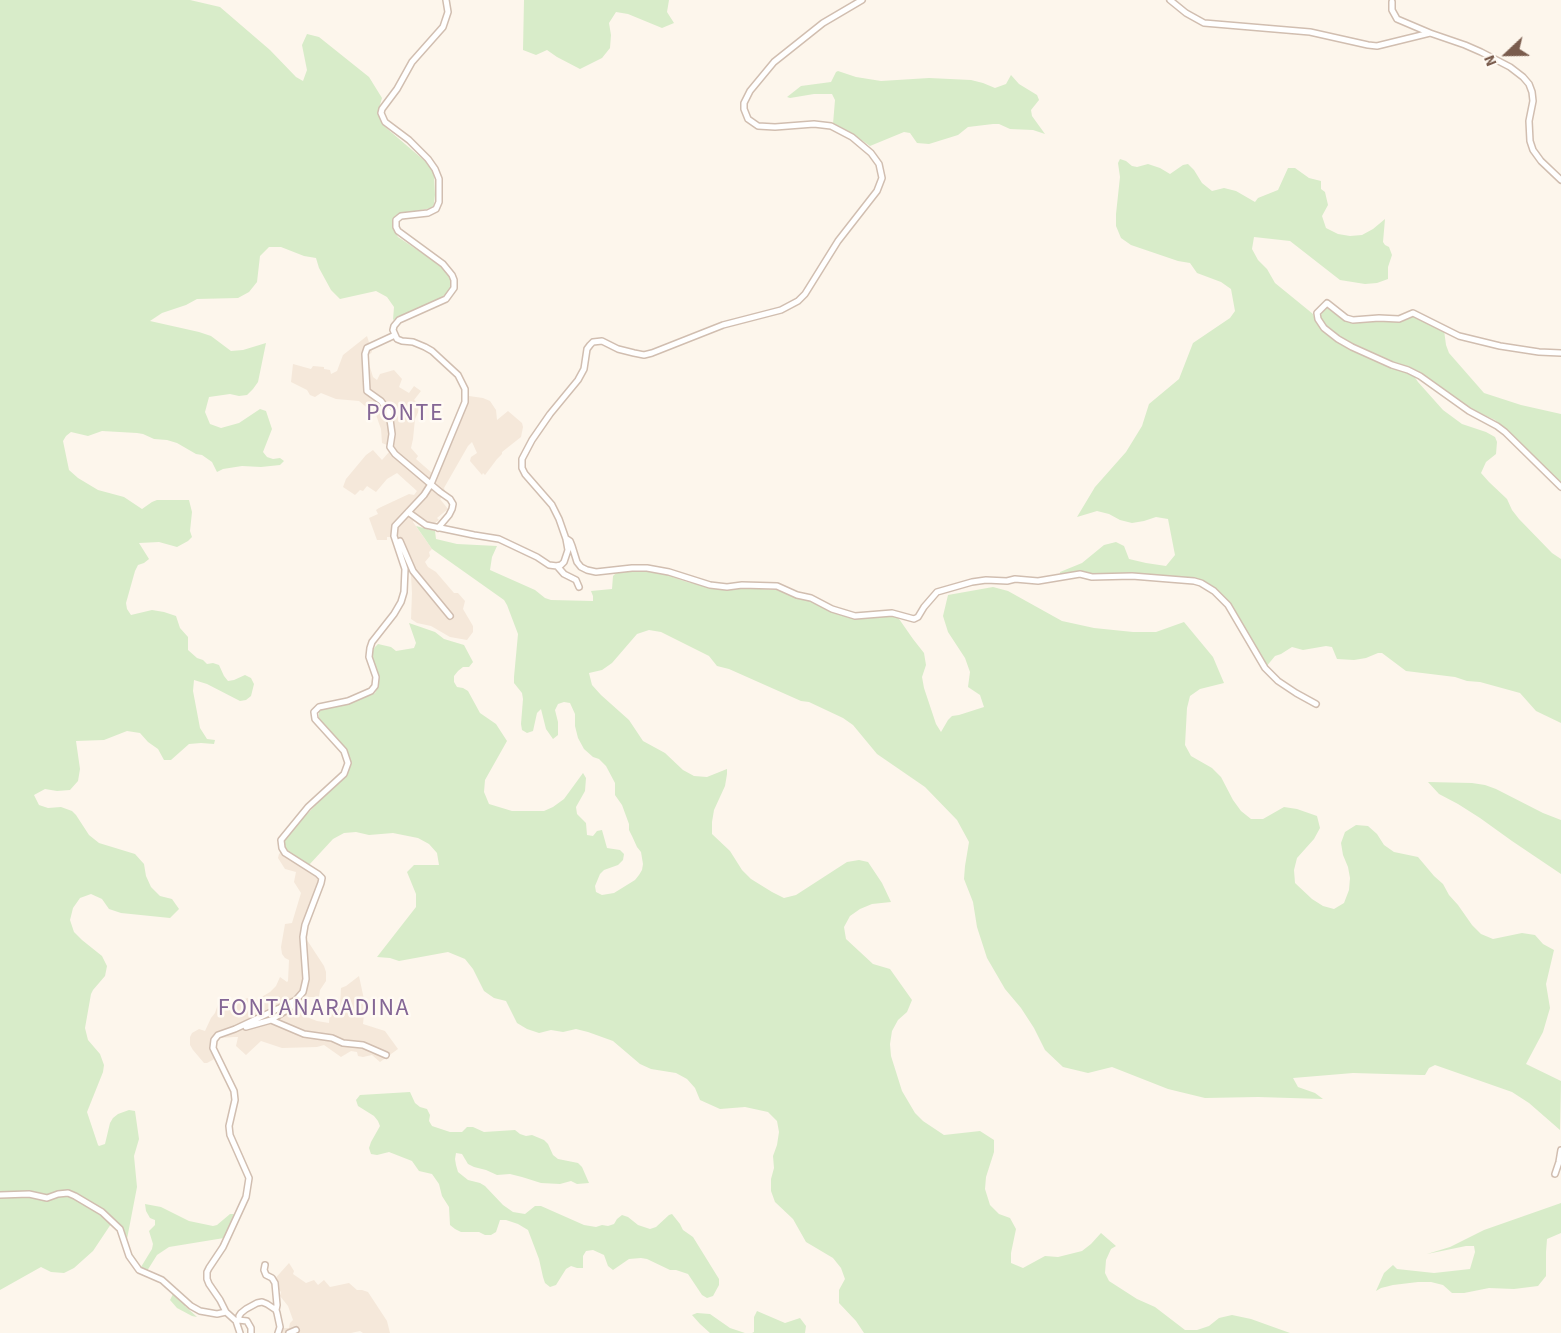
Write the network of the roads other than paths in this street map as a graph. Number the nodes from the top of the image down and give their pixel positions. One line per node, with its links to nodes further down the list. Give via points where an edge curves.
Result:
1 (446, 0): 7 (street, via 448,12 443,27 412,62 381,113 385,122 428,159 438,179 436,208 401,216 396,227 443,264 452,275 454,288 446,299 396,323)
2 (862, 0): 14 (street, via 823,23 774,62 750,91 744,109 748,119 763,127 814,124 831,126 852,137 879,164 882,178 877,191 805,294 793,304 644,355 618,349 602,340 590,345 578,380 522,459 524,471 552,505)
3 (1170, 0): 5 (street, via 1204,23 1310,32 1368,45 1385,45)
4 (1392, 2): 5 (street, via 1397,19)
5 (1430, 33): 6 (street, via 1465,45 1523,76 1532,92 1528,133 1533,150)
6 (1561, 180)
7 (395, 335): 9 (street, via 432,351 458,375 465,389 464,406); 9 (street, via 367,348 367,391 389,412 390,447)
8 (1561, 353): 10 (street, via 1459,336 1413,313 1399,319 1353,320 1327,303 1317,313 1324,328 1338,339 1414,373 1497,426)
9 (432, 484): 11 (street); 12 (street, via 453,504)
10 (1561, 487)
11 (408, 512): 12 (street); 13 (street, via 395,526)
12 (438, 528): 15 (street, via 499,539)
13 (394, 536): 17 (street, via 413,571); 19 (street, via 405,569 404,592 370,648 375,686 348,700 319,707 314,714 344,751 347,769 281,840 285,853 322,878 305,925 306,979)
14 (566, 539): 15 (street, via 567,557); 18 (street, via 580,567 587,570 647,568 710,585 777,586 855,616 892,613 914,619 938,592 986,580 1038,581 1080,574 1194,581 1214,591 1228,605 1264,668)
15 (557, 566): 16 (street)
16 (579, 587)
17 (450, 616)
18 (1316, 704)
19 (296, 1000): 20 (street); 21 (street)
20 (271, 1020): 21 (street); 22 (street, via 304,1034 363,1045)
21 (235, 1029): 28 (street, via 218,1035 213,1048 234,1091 230,1135 249,1178 246,1197 207,1272 208,1284)
22 (386, 1055)
23 (1561, 1150): 24 (street)
24 (1555, 1174)
25 (0, 1196): 28 (street, via 75,1196 102,1212 120,1229 129,1256 139,1270 162,1280 200,1311)
26 (265, 1265): 27 (street, via 264,1270 275,1283)
27 (276, 1310): 29 (street, via 257,1303); 33 (street)
28 (226, 1312): 29 (street)
29 (237, 1320): 31 (street); 32 (street, via 247,1321)
30 (296, 1330): 34 (street)
31 (240, 1333)
32 (251, 1333)
33 (278, 1333)
34 (289, 1333)

